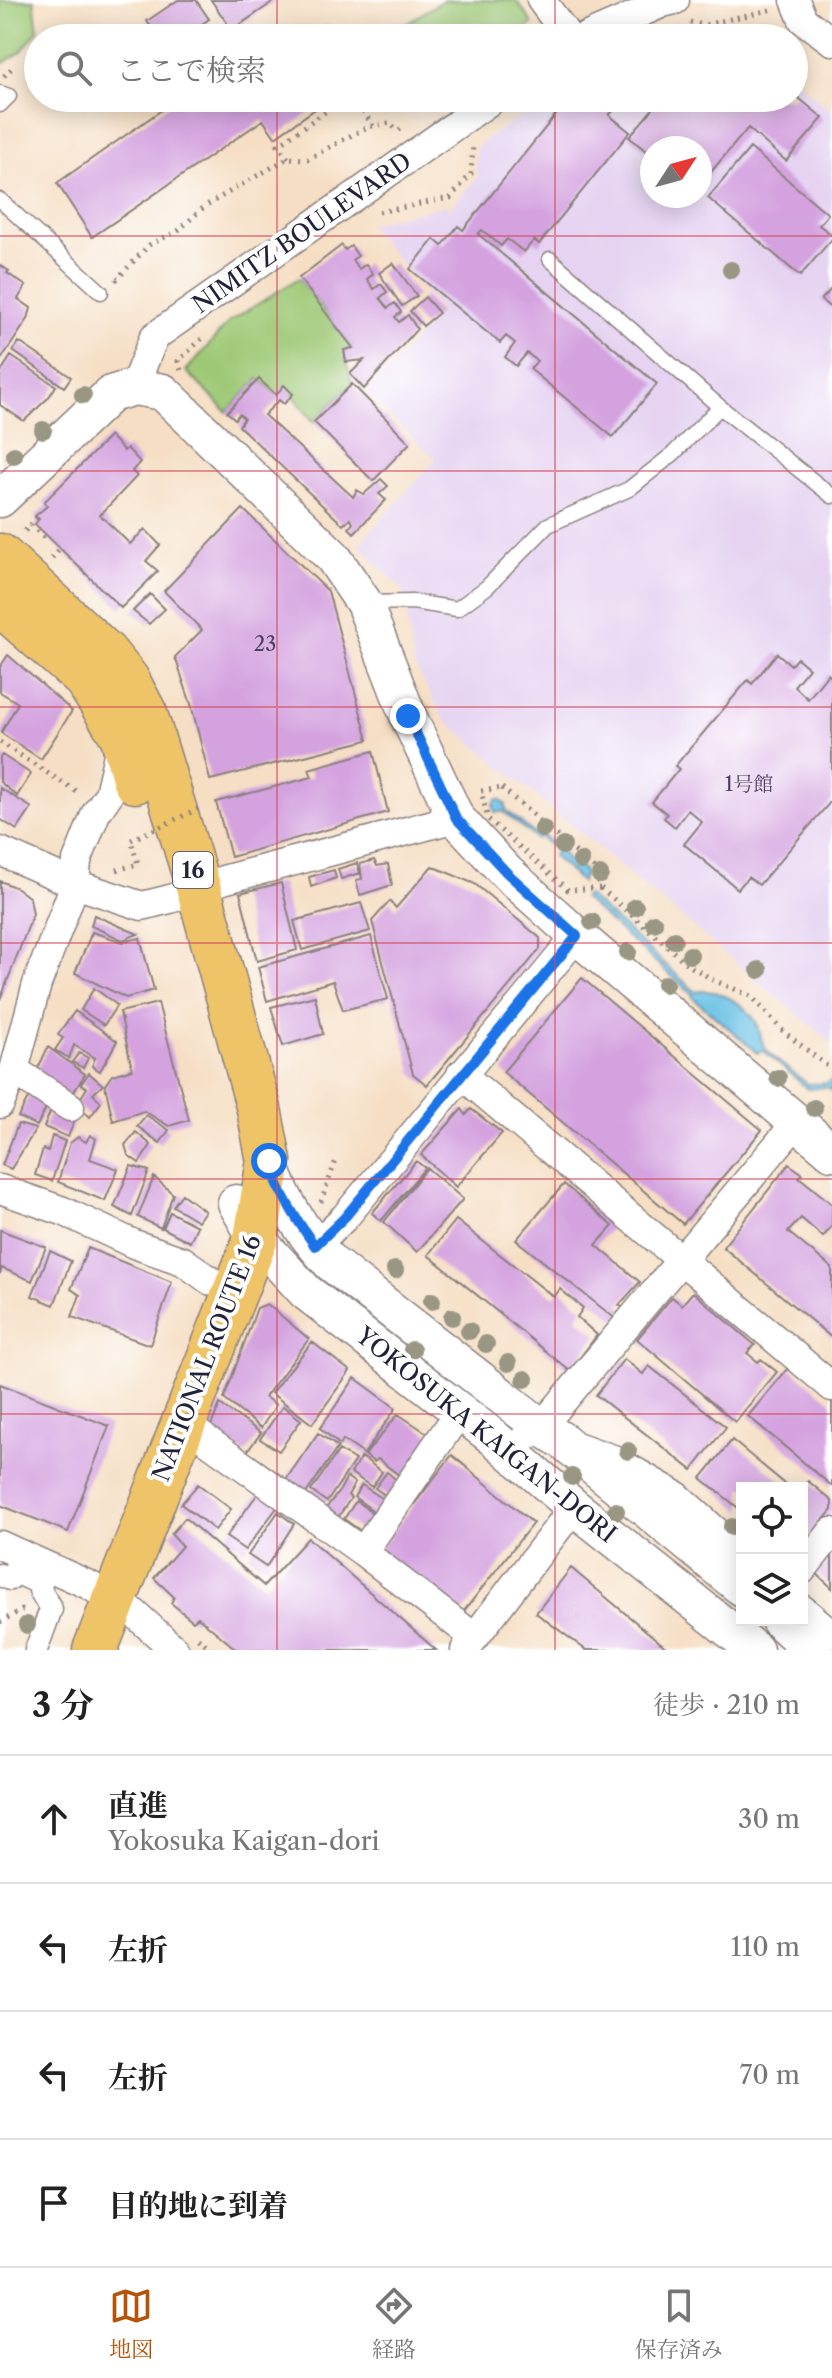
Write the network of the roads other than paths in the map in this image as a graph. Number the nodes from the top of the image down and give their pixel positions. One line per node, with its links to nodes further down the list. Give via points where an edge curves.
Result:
1 (541, 0): 4 (street)
2 (786, 4): 6 (street)
3 (682, 11): 5 (street, via 663,3)
4 (559, 24)
5 (615, 24)
6 (832, 41)
7 (0, 93): 8 (lane, via 9,96)
8 (0, 105)
9 (492, 112): 13 (street, NIMITZ BOULEVARD, via 154,337)
10 (0, 200): 12 (lane)
11 (550, 259): 14 (lane)
12 (101, 292)
13 (134, 387): 16 (street, via 111,394); 19 (street, via 163,392 333,557)
14 (720, 407): 15 (lane); 19 (lane, via 629,489 548,525 487,587 457,609 413,602)
15 (832, 496)
16 (0, 499)
17 (13, 543): 24 (highway, NATIONAL ROUTE 16 / 16, via 127,680 145,714)
18 (0, 603): 20 (highway, NATIONAL ROUTE 16 / 16, via 86,679)
19 (364, 603): 21 (street, via 408,716)
20 (122, 735): 23 (street, via 109,794 77,861); 24 (highway, NATIONAL ROUTE 16 / 16)
21 (456, 818): 24 (street); 25 (street)
22 (0, 851): 23 (street)
23 (75, 884): 24 (street, via 142,906); 26 (street, via 37,984)
24 (184, 895): 32 (highway, NATIONAL ROUTE 16 / 16, via 259,1109); 34 (highway, NATIONAL ROUTE 16 / 16)
25 (577, 936): 27 (street); 30 (street)
26 (14, 1070): 28 (street); 29 (street)
27 (461, 1074): 35 (street, via 345,1217); 36 (street)
28 (0, 1104)
29 (70, 1107)
30 (797, 1122): 31 (street); 36 (street)
31 (832, 1152)
32 (269, 1161): 34 (highway, NATIONAL ROUTE 16 / 16); 35 (street, YOKOSUKA KAIGAN-DORI, via 293,1216)
33 (0, 1189): 37 (street, via 183,1261)
34 (246, 1220): 37 (highway, NATIONAL ROUTE 16 / 16); 39 (street, YOKOSUKA KAIGAN-DORI, via 306,1292); 40 (highway, NATIONAL ROUTE 16 / 16)
35 (315, 1246): 41 (street, YOKOSUKA KAIGAN-DORI)
36 (681, 1260): 38 (street); 41 (street)
37 (211, 1281): 51 (highway, NATIONAL ROUTE 16 / 16)
38 (832, 1387)
39 (460, 1411): 42 (street, YOKOSUKA KAIGAN-DORI); 46 (street)
40 (183, 1423): 46 (street); 51 (highway, NATIONAL ROUTE 16 / 16)
41 (552, 1434): 42 (street); 47 (street, via 613,1459 677,1496); 50 (street, YOKOSUKA KAIGAN-DORI)
42 (507, 1449): 43 (street, YOKOSUKA KAIGAN-DORI)
43 (574, 1507): 55 (street); 60 (street, YOKOSUKA KAIGAN-DORI)
44 (832, 1532): 48 (street)
45 (0, 1545): 51 (street)
46 (363, 1552): 55 (street)
47 (741, 1554)
48 (808, 1562)
49 (0, 1575): 56 (street, via 10,1579 14,1571 41,1584 51,1609)
50 (736, 1583)
51 (102, 1593): 57 (highway, NATIONAL ROUTE 16 / 16); 58 (highway, NATIONAL ROUTE 16 / 16); 59 (street)
52 (808, 1614): 54 (street)
53 (786, 1626): 61 (street)
54 (832, 1634)
55 (470, 1643)
56 (36, 1650)
57 (65, 1650)
58 (95, 1650)
59 (175, 1650)
60 (755, 1650)
61 (812, 1650)

